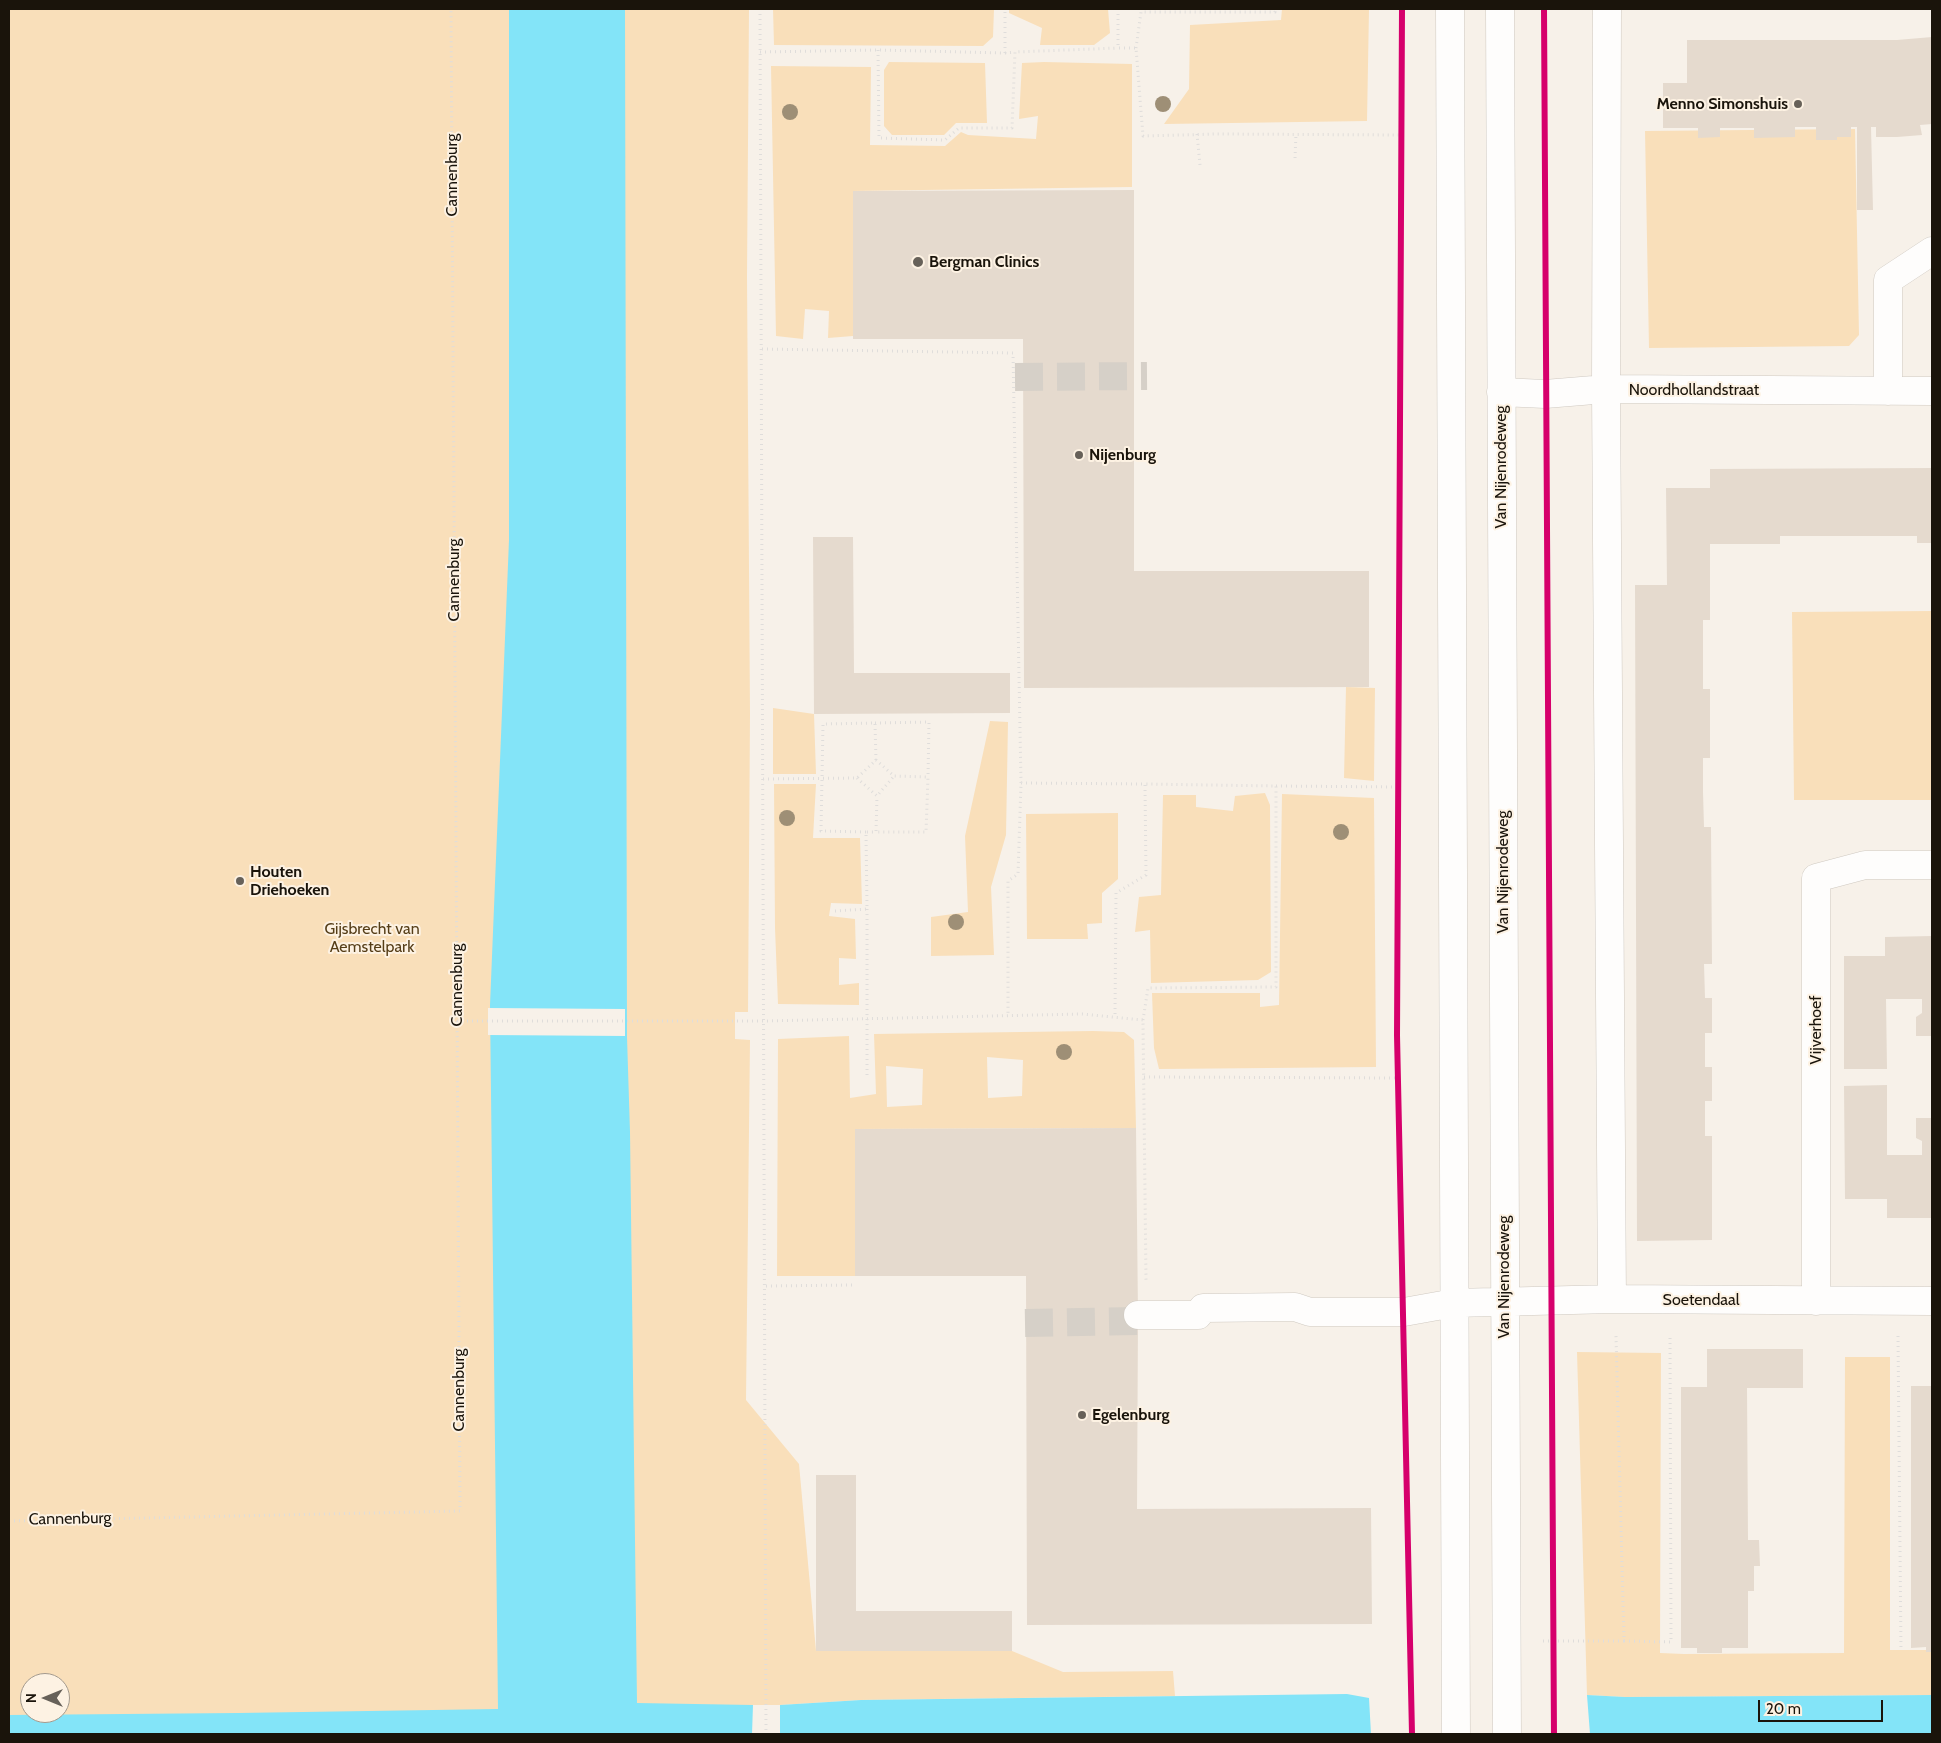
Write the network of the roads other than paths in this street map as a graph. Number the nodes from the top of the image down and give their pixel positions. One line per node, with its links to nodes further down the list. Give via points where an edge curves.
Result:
1 (1450, 9): 14 (street)
2 (1500, 9): 7 (street, Van Nijenrodeweg)
3 (1607, 9): 5 (street)
4 (1932, 251): 8 (street, via 1888,280)
5 (1606, 389): 7 (street, Noordhollandstraat, via 1545,394); 8 (street, Noordhollandstraat); 10 (street)
6 (1932, 391): 8 (street, Noordhollandstraat)
7 (1501, 392): 13 (street, Van Nijenrodeweg)
8 (1888, 392)
9 (1932, 865): 11 (street, Vijverhoef, via 1865,865 1816,878)
10 (1614, 1300): 11 (street, Soetendaal); 13 (street, Soetendaal)
11 (1816, 1301): 12 (street, Soetendaal)
12 (1932, 1301)
13 (1504, 1302): 14 (street); 17 (street, Van Nijenrodeweg)
14 (1454, 1303): 15 (street, via 1404,1312 1310,1312 1295,1307 1202,1308 1198,1315); 16 (street)
15 (1142, 1315)
16 (1456, 1734)
17 (1507, 1734)

